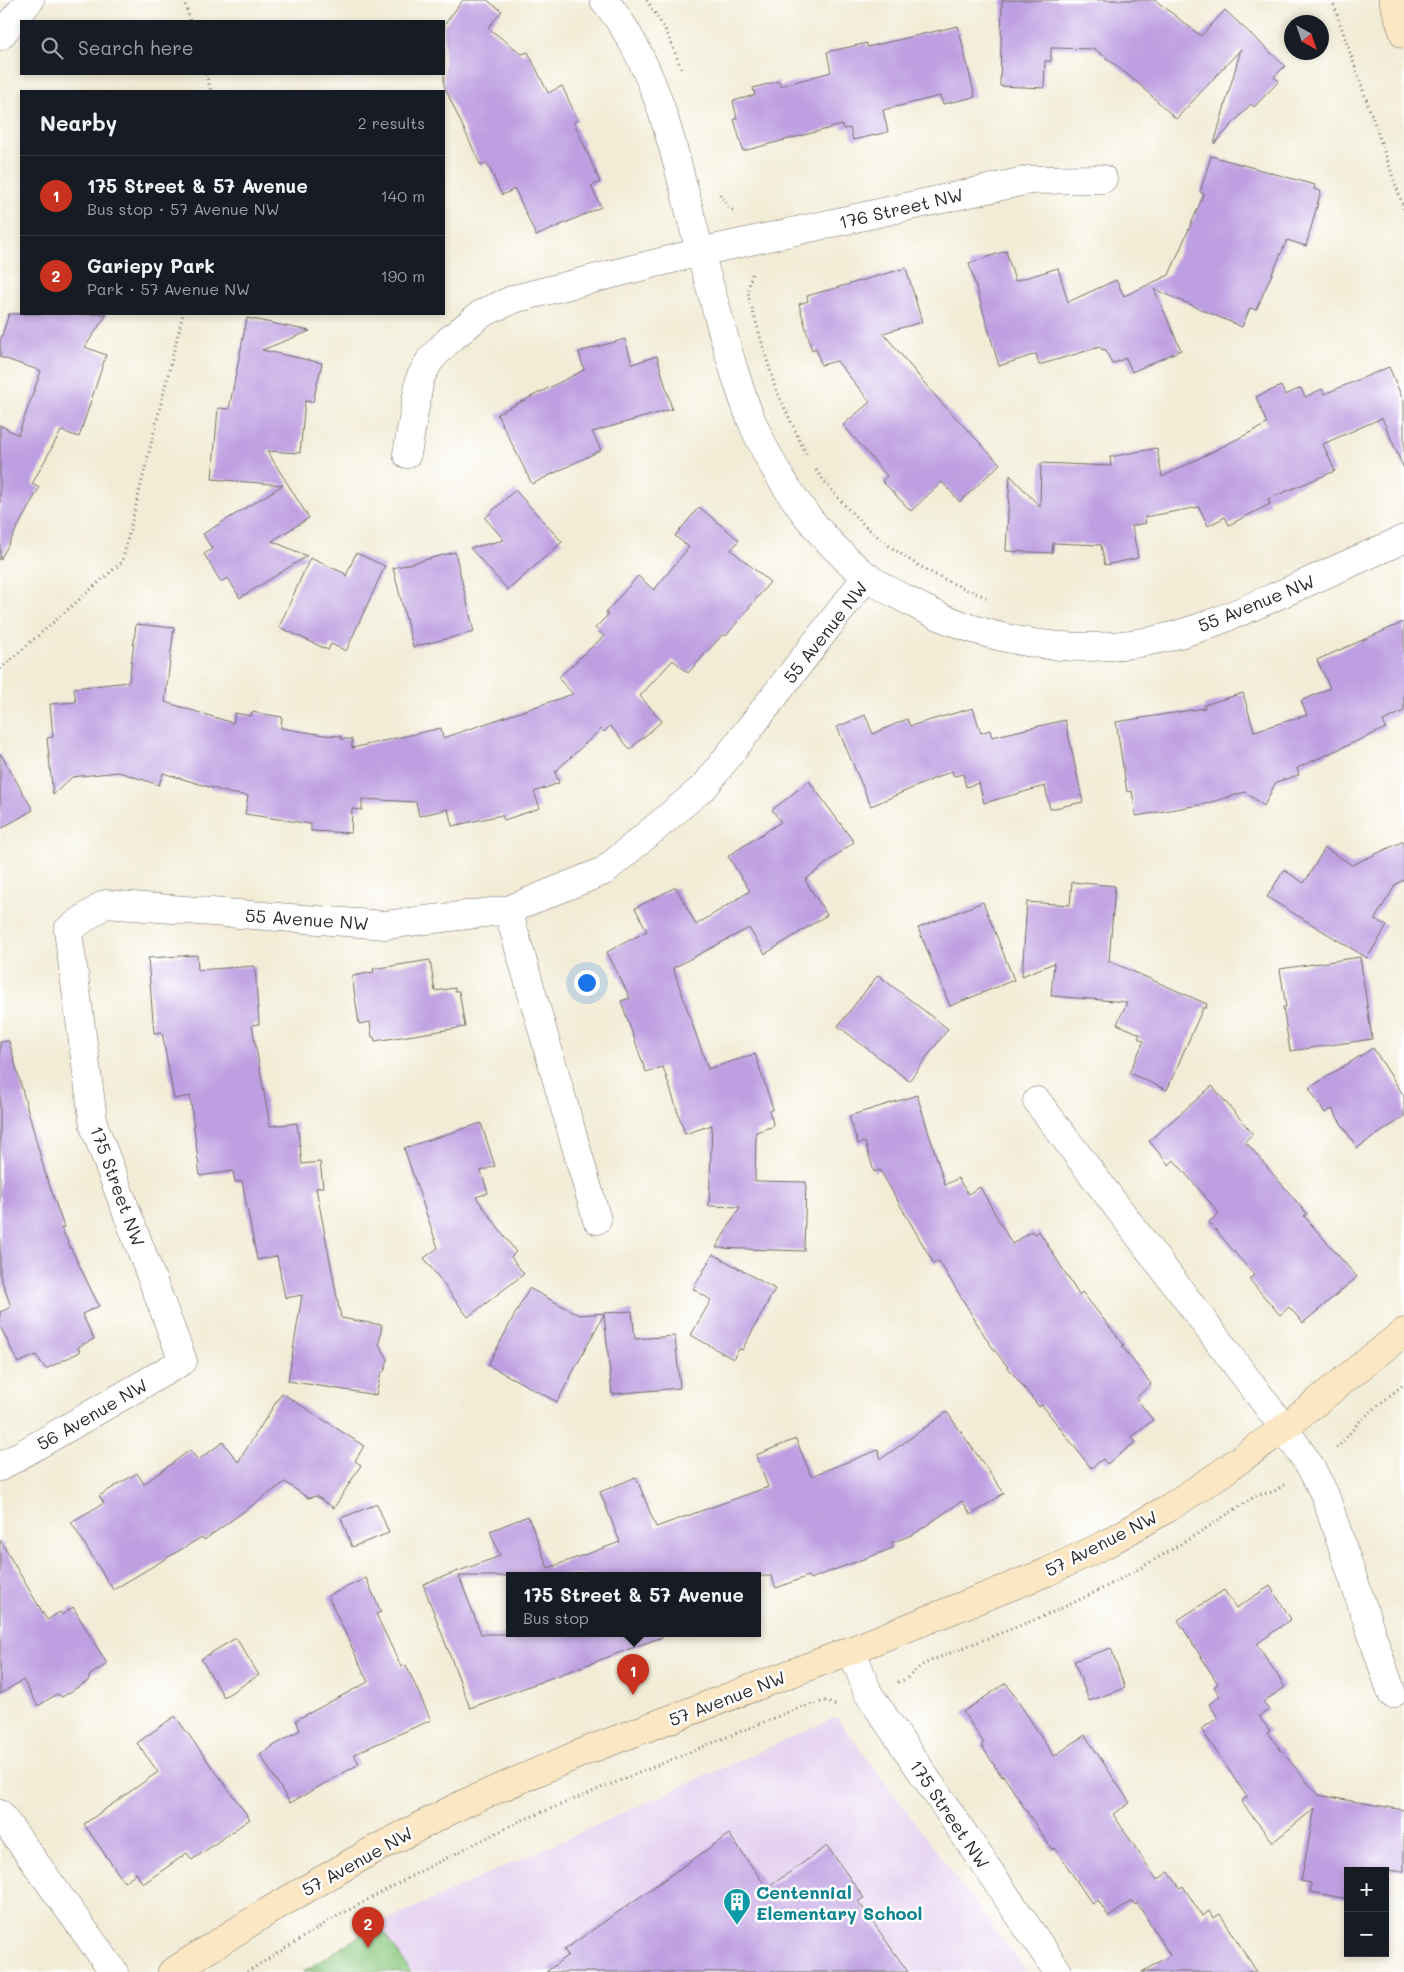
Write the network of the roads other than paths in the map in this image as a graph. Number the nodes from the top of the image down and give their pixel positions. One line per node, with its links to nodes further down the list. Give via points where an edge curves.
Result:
1 (30, 0): 5 (street)
2 (604, 0): 7 (street, via 636,47 648,72)
3 (1393, 0): 4 (street)
4 (1404, 34)
5 (0, 36)
6 (1103, 180): 7 (street, 176 Street NW, via 1029,180)
7 (700, 252): 8 (street, 176 Street NW, via 514,299 481,314 448,341 430,360 420,378); 10 (street, via 741,391 768,456 822,534)
8 (407, 454)
9 (1404, 539): 10 (street, 55 Avenue NW, via 1220,621 1157,640 1114,646 1074,647 1013,640 968,628 929,612)
10 (867, 576): 12 (street, 55 Avenue NW, via 705,786 604,871)
11 (105, 904): 12 (street, 55 Avenue NW, via 385,925); 16 (street, 175 Street NW, via 68,930 94,1126)
12 (508, 910): 14 (street)
13 (1037, 1101): 17 (street)
14 (597, 1220)
15 (1404, 1332): 17 (street, 57 Avenue NW)
16 (183, 1361): 18 (street, 56 Avenue NW)
17 (1284, 1428): 19 (street, 57 Avenue NW, via 1194,1492 1106,1544 1047,1572); 20 (street, via 1325,1495)
18 (0, 1468)
19 (852, 1650): 23 (street, 57 Avenue NW, via 586,1751 466,1803 370,1852); 24 (street, 175 Street NW, via 868,1693 882,1715)
20 (1392, 1694)
21 (0, 1814): 22 (street)
22 (114, 1972)
23 (172, 1972)
24 (1058, 1972)

